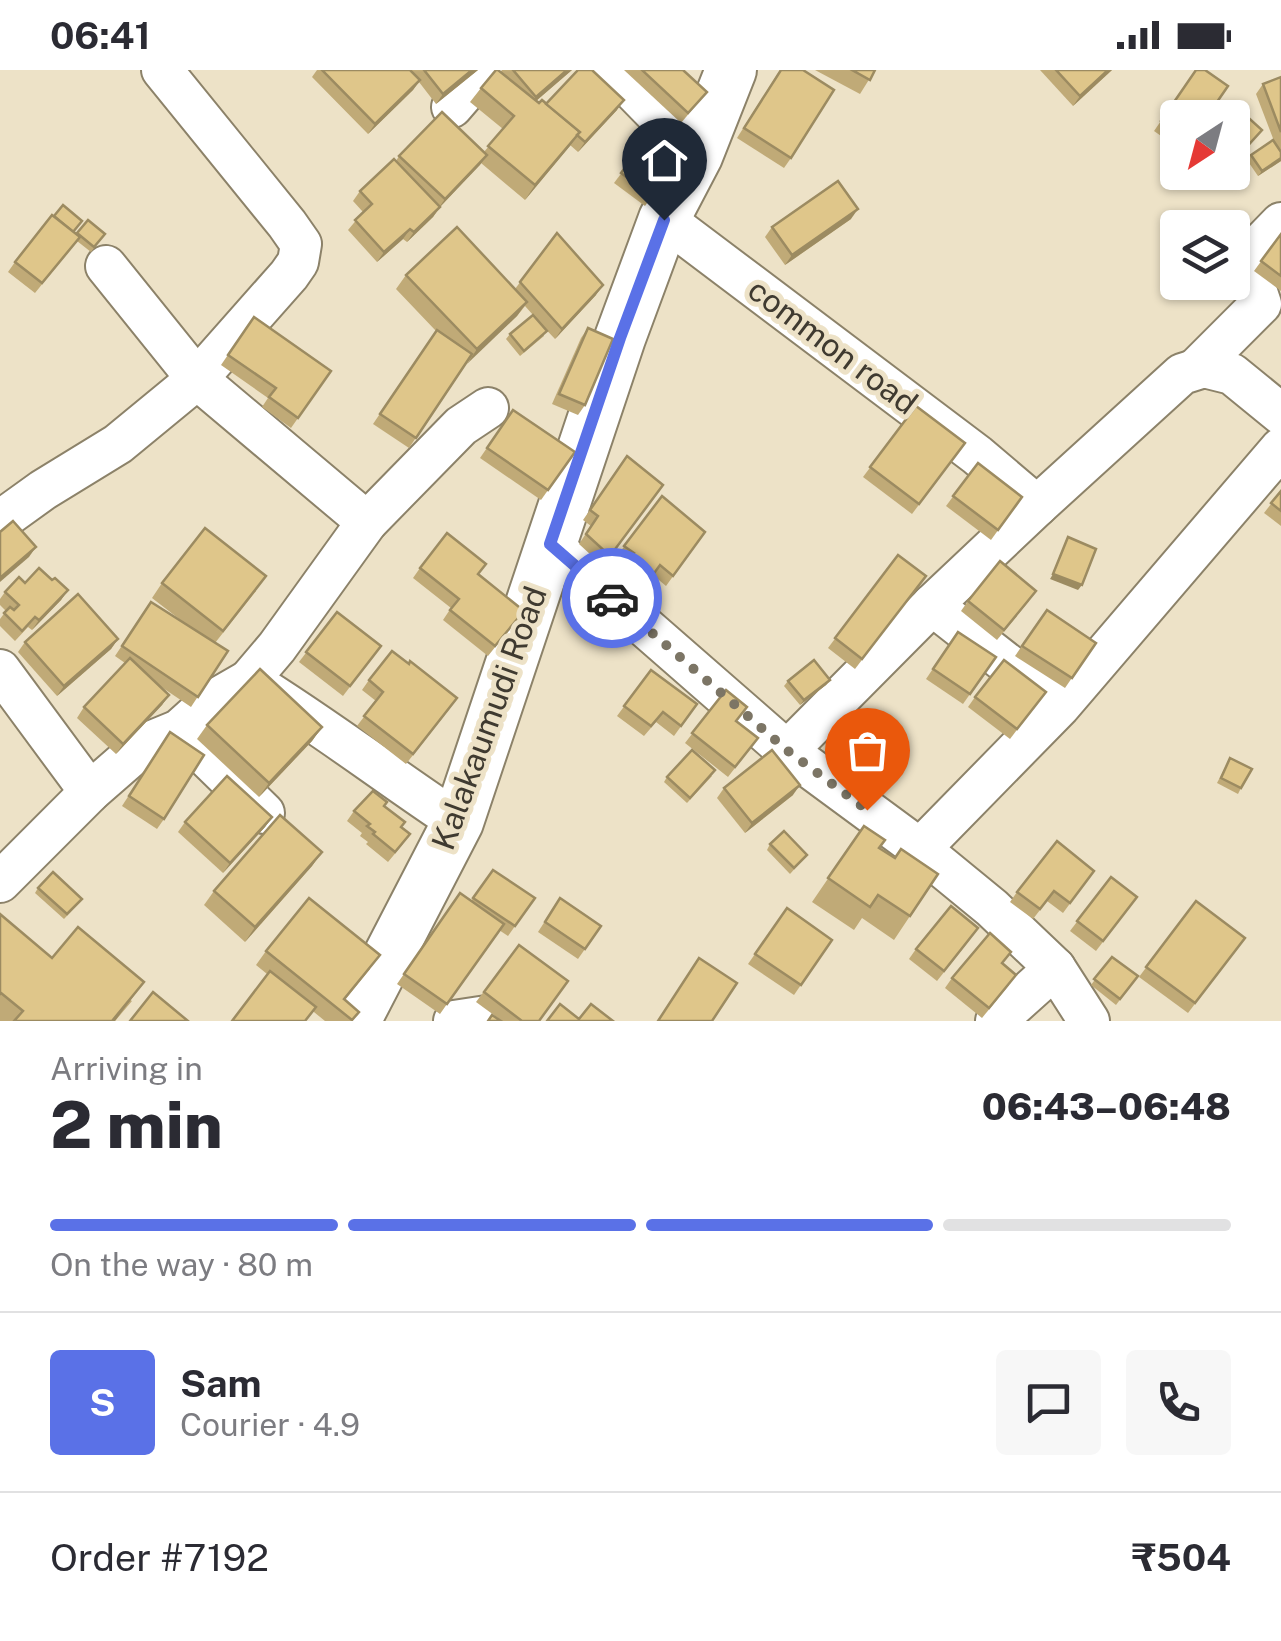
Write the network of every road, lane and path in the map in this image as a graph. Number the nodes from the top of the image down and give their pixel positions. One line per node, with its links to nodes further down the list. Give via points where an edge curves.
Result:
1 (162, 70): 11 (street, via 300,244 289,275)
2 (484, 70): 5 (street)
3 (613, 70): 6 (street)
4 (731, 70): 6 (street, Kalakaumudi Road)
5 (452, 107)
6 (696, 156): 7 (street, Kalakaumudi Road)
7 (664, 220): 15 (street, common road); 18 (street, Kalakaumudi Road)
8 (1281, 223): 10 (street, via 1246,259 1261,304)
9 (106, 266): 11 (street)
10 (1197, 368): 13 (street, via 1232,374); 15 (street, via 1182,374)
11 (197, 379): 16 (street, via 118,444); 17 (street)
12 (488, 408): 17 (street, via 461,426)
13 (1281, 414)
14 (1281, 448): 22 (street)
15 (1037, 506): 19 (street)
16 (0, 521)
17 (367, 522): 21 (street)
18 (550, 544): 24 (street); 27 (street, Kalakaumudi Road)
19 (932, 605): 22 (street); 24 (street)
20 (0, 670): 25 (street)
21 (248, 680): 23 (street); 27 (street)
22 (1060, 706): 28 (street)
23 (179, 730): 25 (street, via 145,744); 26 (street)
24 (788, 751): 28 (street)
25 (90, 792): 29 (street)
26 (264, 813)
27 (458, 822): 31 (street, Kalakaumudi Road)
28 (920, 849): 30 (street)
29 (0, 882)
30 (1055, 968): 34 (street); 35 (street)
31 (369, 1015)
32 (454, 1021): 33 (street)
33 (493, 1021)
34 (996, 1021)
35 (1089, 1021)

